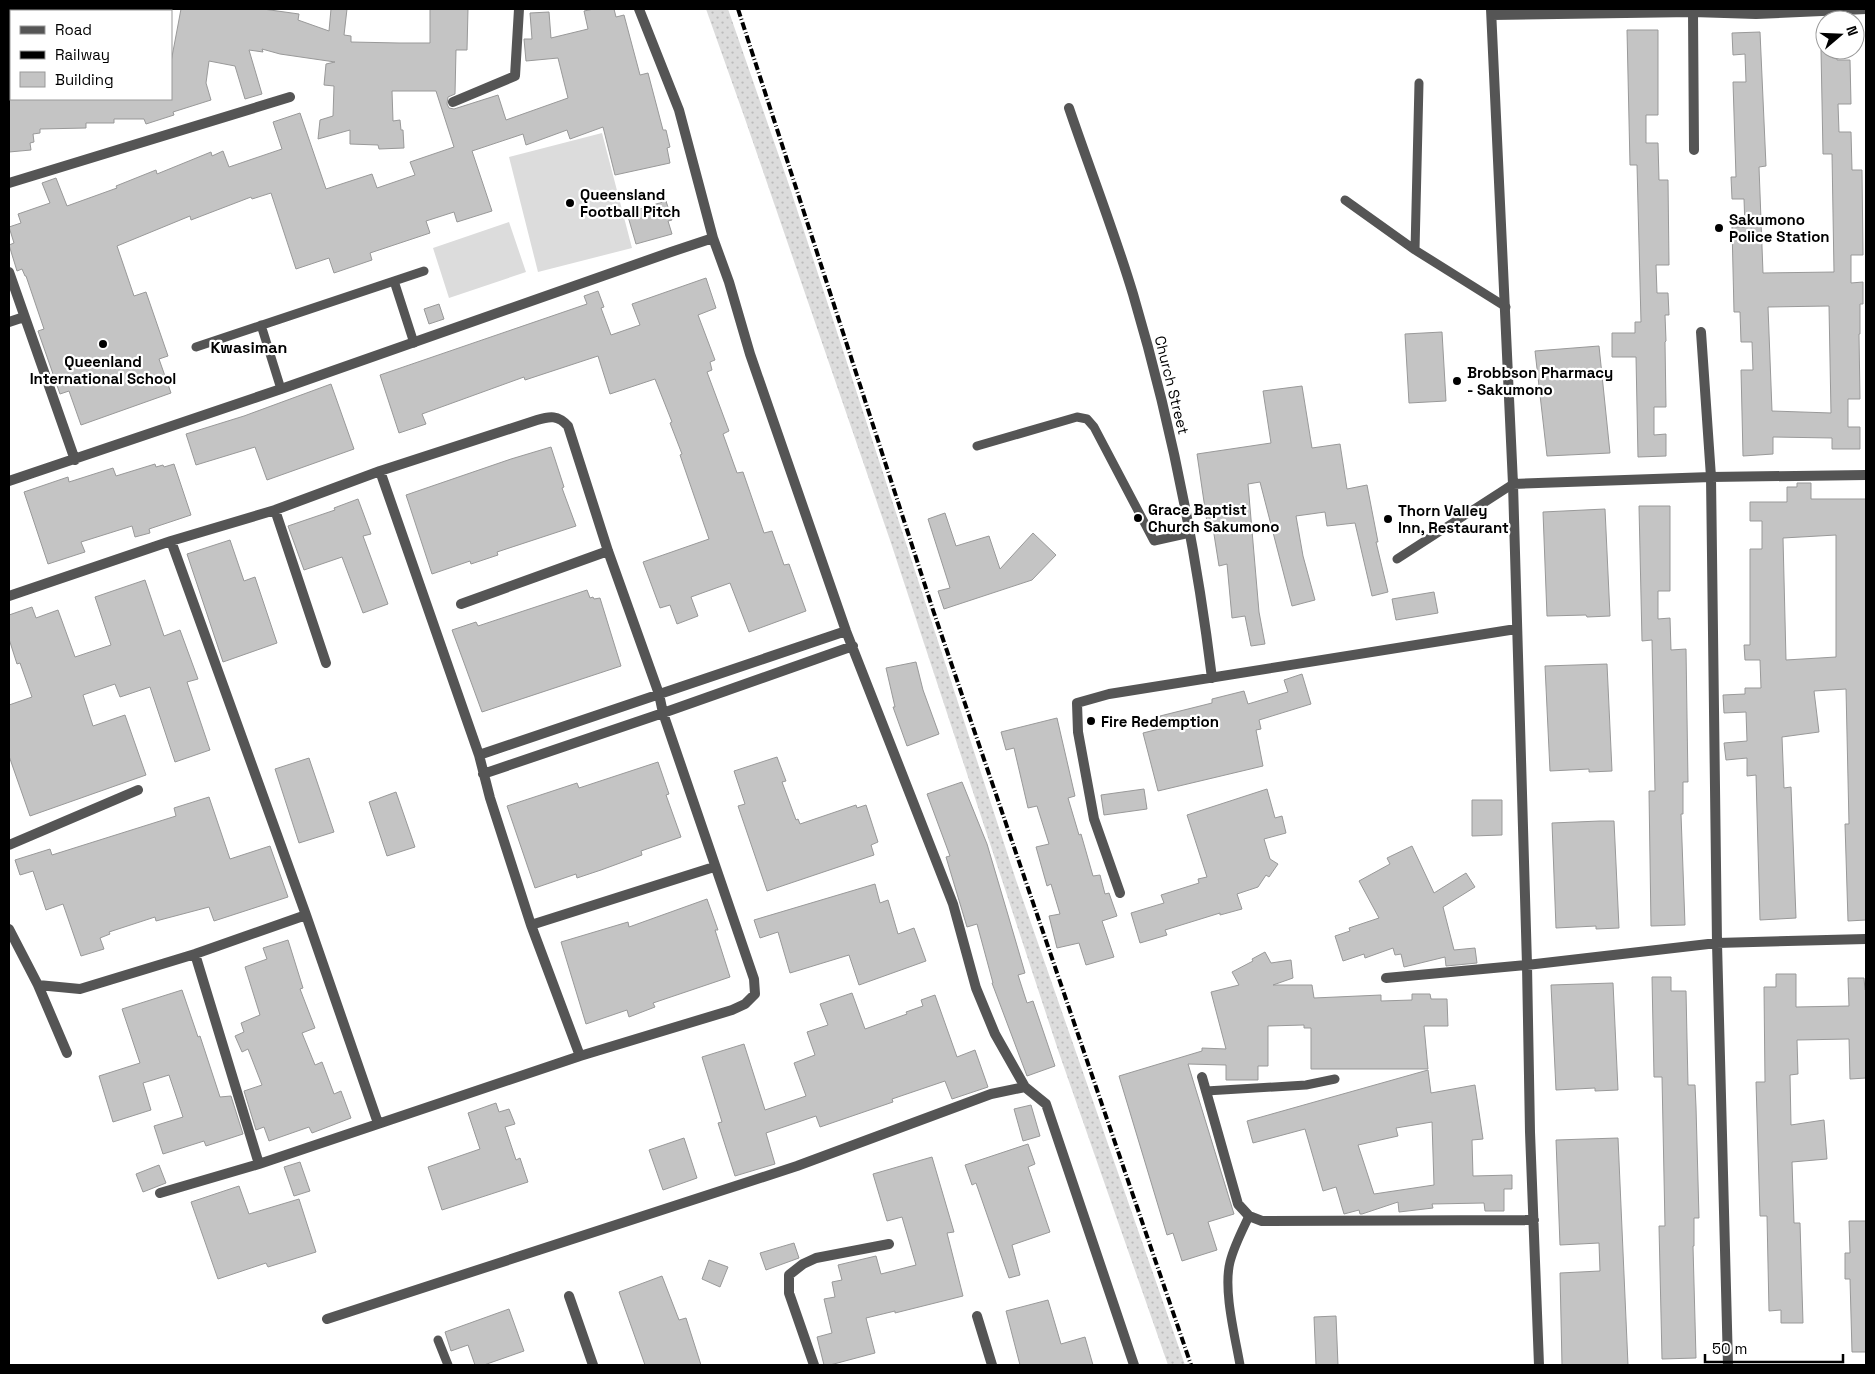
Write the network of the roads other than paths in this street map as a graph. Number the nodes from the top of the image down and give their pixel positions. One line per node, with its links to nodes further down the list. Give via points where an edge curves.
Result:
1 (519, 9): 8 (street, via 516,76)
2 (639, 9): 13 (street, via 679,110)
3 (1866, 9): 5 (street, via 1756,14)
4 (1491, 12): 5 (street); 18 (street)
5 (1693, 12): 10 (street)
6 (1419, 83): 14 (lane)
7 (290, 97): 11 (street)
8 (453, 102)
9 (1069, 108): 34 (street, Church Street, via 1132,294 1161,400)
10 (1694, 150)
11 (9, 183)
12 (1345, 200): 14 (lane)
13 (713, 238): 23 (street); 40 (street)
14 (1415, 250): 18 (lane)
15 (424, 271): 17 (lane)
16 (9, 272): 19 (street)
17 (394, 281): 21 (lane); 23 (lane)
18 (1506, 307): 32 (street)
19 (24, 317): 20 (street); 27 (street)
20 (9, 322)
21 (261, 325): 24 (lane); 25 (lane)
22 (1701, 332): 30 (street)
23 (414, 343): 25 (street)
24 (196, 347)
25 (281, 389): 27 (street)
26 (977, 446): 34 (lane, via 1077,417 1087,419 1154,540)
27 (75, 460): 31 (street)
28 (380, 472): 33 (street); 36 (street, via 549,416 560,418 568,426); 47 (street)
29 (1866, 475): 30 (street)
30 (1710, 477): 32 (street); 57 (street)
31 (9, 481)
32 (1513, 484): 37 (lane); 41 (street)
33 (275, 510): 35 (street); 43 (street)
34 (1190, 533): 44 (street, Church Street)
35 (171, 541): 38 (street); 53 (street)
36 (608, 551): 39 (street); 45 (street)
37 (1396, 559)
38 (9, 596)
39 (461, 604)
40 (846, 630): 42 (street); 45 (street)
41 (1516, 630): 44 (street); 59 (street)
42 (853, 646): 46 (street); 66 (street, via 953,904 976,988 995,1034)
43 (326, 663)
44 (1212, 678): 52 (street, via 1109,694 1077,703 1078,732 1094,818)
45 (658, 694): 46 (street); 47 (street)
46 (663, 713): 48 (street); 51 (street)
47 (479, 755): 48 (street)
48 (483, 774): 54 (street)
49 (138, 790): 50 (street)
50 (9, 845)
51 (714, 867): 54 (street); 63 (street, via 754,979 755,994 746,1004 732,1010)
52 (1120, 892)
53 (306, 915): 58 (street); 68 (street)
54 (531, 925): 63 (street)
55 (9, 929): 61 (street)
56 (1866, 939): 57 (street)
57 (1717, 943): 59 (street); 85 (street)
58 (195, 954): 61 (street, via 80,989); 69 (street)
59 (1527, 965): 60 (street); 72 (street)
60 (1386, 978)
61 (38, 985): 62 (street)
62 (67, 1053)
63 (580, 1056): 68 (street)
64 (1202, 1077): 67 (street)
65 (1335, 1079): 67 (lane, via 1306,1085)
66 (1025, 1087): 76 (street, via 991,1094 797,1166); 82 (street, via 1046,1104)
67 (1206, 1091): 71 (street, via 1238,1204)
68 (378, 1123): 69 (street)
69 (259, 1164): 70 (street)
70 (160, 1193)
71 (1249, 1216): 72 (street, via 1262,1221); 83 (lane, via 1229,1264 1227,1286)
72 (1534, 1220): 84 (street)
73 (890, 1244): 80 (street, via 816,1258 789,1275 789,1293)
74 (570, 1296): 79 (street)
75 (977, 1316): 81 (street)
76 (327, 1320)
77 (438, 1340): 78 (lane)
78 (448, 1365)
79 (593, 1365)
80 (814, 1365)
81 (992, 1365)
82 (1134, 1365)
83 (1240, 1365)
84 (1539, 1365)
85 (1728, 1365)

